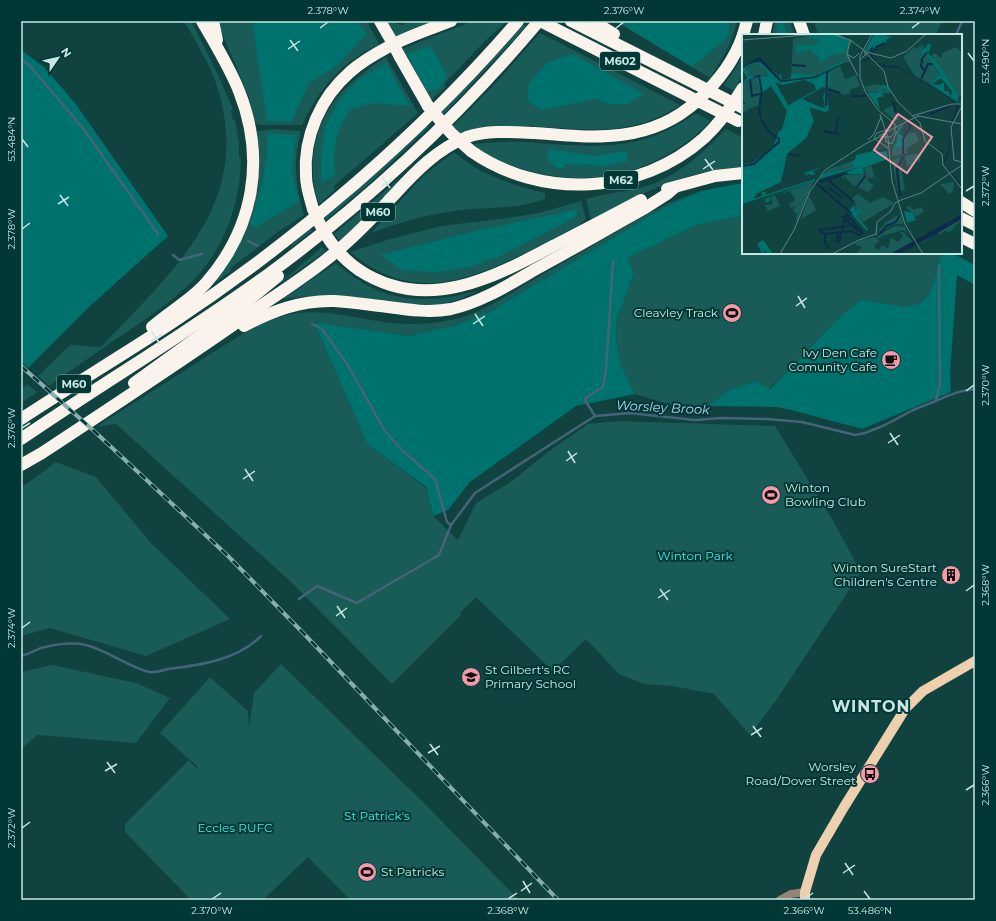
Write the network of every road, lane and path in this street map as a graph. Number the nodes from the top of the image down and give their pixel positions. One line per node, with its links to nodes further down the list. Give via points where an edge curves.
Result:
1 (202, 21): 16 (highway)
2 (212, 21): 16 (highway)
3 (380, 21): 18 (highway, M62, bridge, via 428,106 451,133 496,166 542,182 600,184 628,179 666,163 698,143 716,125)
4 (451, 21): 22 (highway, bridge, via 390,46 366,60 350,72 326,99 315,121 306,158 306,182 313,209 331,244 359,270 372,278 409,290 460,288 511,269 663,190)
5 (518, 21): 30 (highway, M60, via 447,97 362,177 279,246 173,322)
6 (540, 21): 20 (highway, M602, bridge); 28 (highway, M60, via 421,146)
7 (571, 21): 17 (highway, M602)
8 (593, 21): 17 (highway, M602)
9 (747, 21): 12 (highway, M60)
10 (767, 21): 13 (highway)
11 (799, 21): 14 (highway)
12 (743, 34)
13 (764, 34)
14 (804, 34)
15 (742, 38): 31 (highway, M60, via 730,65 705,94 673,119 650,128 608,137 486,133 468,137 448,146 421,167 332,255)
16 (221, 55): 30 (highway, M60, via 246,110 252,148 252,184 244,221 230,251 205,284)
17 (678, 74): 19 (highway, M602, bridge)
18 (742, 89)
19 (742, 107)
20 (740, 122)
21 (742, 173): 22 (highway, via 715,176)
22 (674, 188): 31 (highway, M60, via 645,208 505,287 469,304 451,309 421,310 334,301 303,304 262,316)
23 (962, 203): 24 (highway)
24 (975, 211)
25 (962, 218): 26 (highway)
26 (975, 225)
27 (962, 238): 29 (highway)
28 (310, 242): 33 (highway, M60, via 182,335); 34 (highway, M60, via 295,260 244,303)
29 (975, 244)
30 (128, 350): 32 (highway, M60)
31 (194, 353): 34 (highway, M60, via 42,453)
32 (21, 419)
33 (21, 439)
34 (21, 464)
35 (975, 661): 36 (main road, via 923,691 905,709 816,855)
36 (805, 896): 37 (street, via 791,894)
37 (780, 900)

